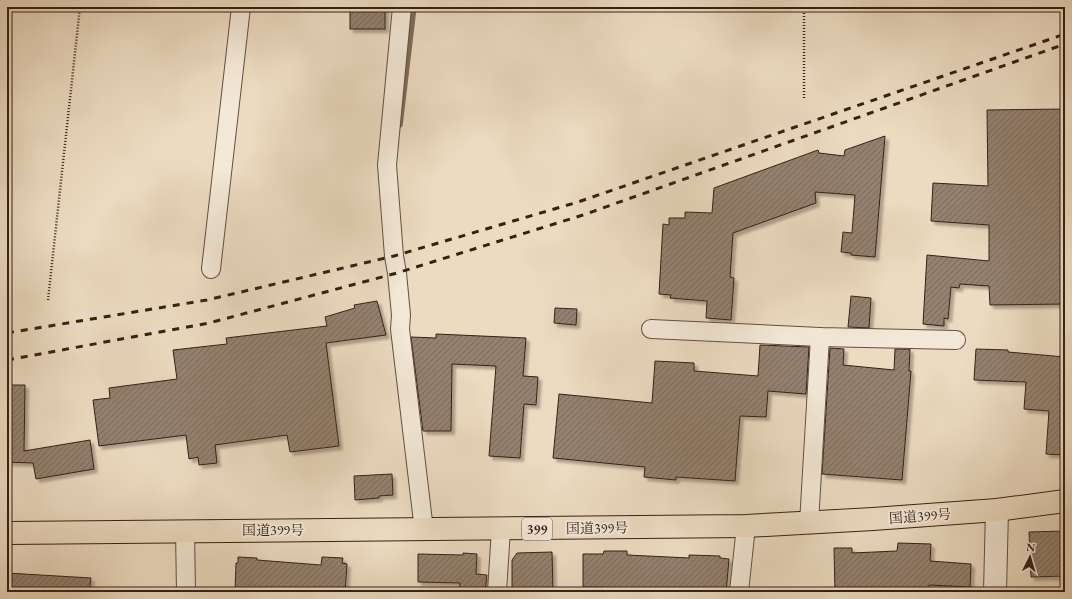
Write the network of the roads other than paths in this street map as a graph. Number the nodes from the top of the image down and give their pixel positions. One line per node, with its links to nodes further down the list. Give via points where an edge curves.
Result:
1 (242, 7): 3 (street)
2 (402, 7): 13 (street, via 387,164 401,314 400,329)
3 (211, 269)
4 (651, 329): 5 (street)
5 (820, 337): 6 (street); 9 (street)
6 (956, 340)
7 (1065, 501): 8 (highway, 国道399号 / 399)
8 (997, 510): 9 (highway, 国道399号 / 399); 18 (street)
9 (809, 523): 10 (highway, 国道399号 / 399)
10 (746, 526): 11 (highway, 国道399号 / 399); 17 (street)
11 (501, 529): 13 (highway, 国道399号 / 399); 16 (street)
12 (185, 530): 13 (highway, 国道399号 / 399); 14 (highway, 国道399号 / 399); 15 (street)
13 (424, 530)
14 (7, 533)
15 (186, 592)
16 (497, 592)
17 (739, 592)
18 (995, 592)

